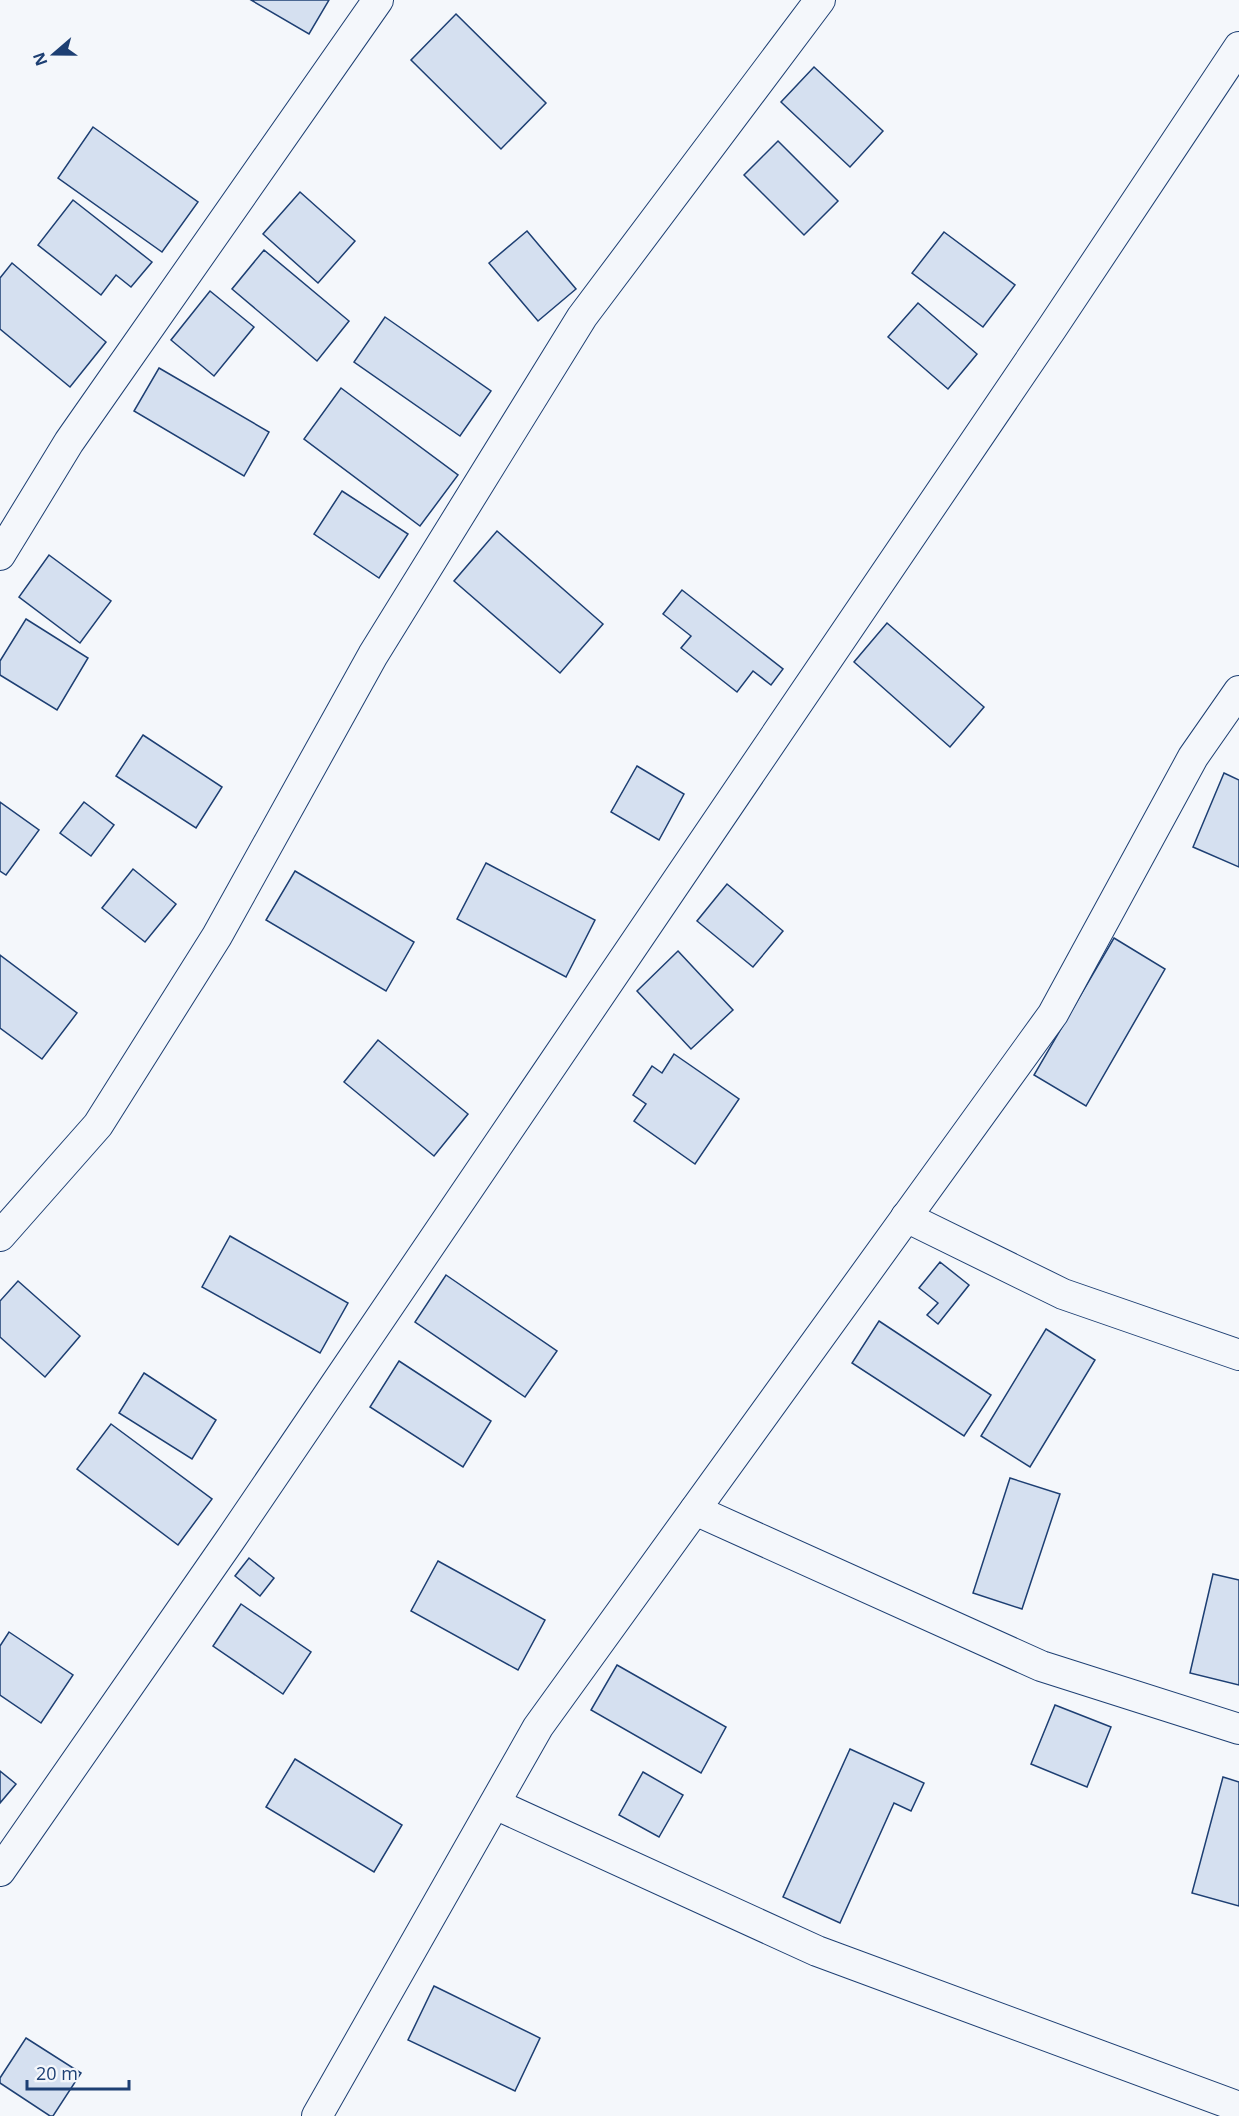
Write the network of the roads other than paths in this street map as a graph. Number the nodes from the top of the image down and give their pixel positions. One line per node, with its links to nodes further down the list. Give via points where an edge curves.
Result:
1 (378, 0): 4 (street, via 69,442)
2 (820, 0): 7 (street, via 582,317 373,656 217,936 111,1105 98,1125)
3 (1239, 47): 12 (street, via 243,1520)
4 (0, 555)
5 (1239, 691): 6 (street, via 1193,757 1053,1014)
6 (906, 1217): 8 (street, via 1063,1294); 9 (street)
7 (0, 1236)
8 (1239, 1355)
9 (695, 1510): 10 (street, via 1041,1666); 11 (street, via 538,1727)
10 (1239, 1729)
11 (495, 1804): 13 (street, via 817,1951); 14 (street)
12 (0, 1871)
13 (1239, 2107)
14 (317, 2116)

